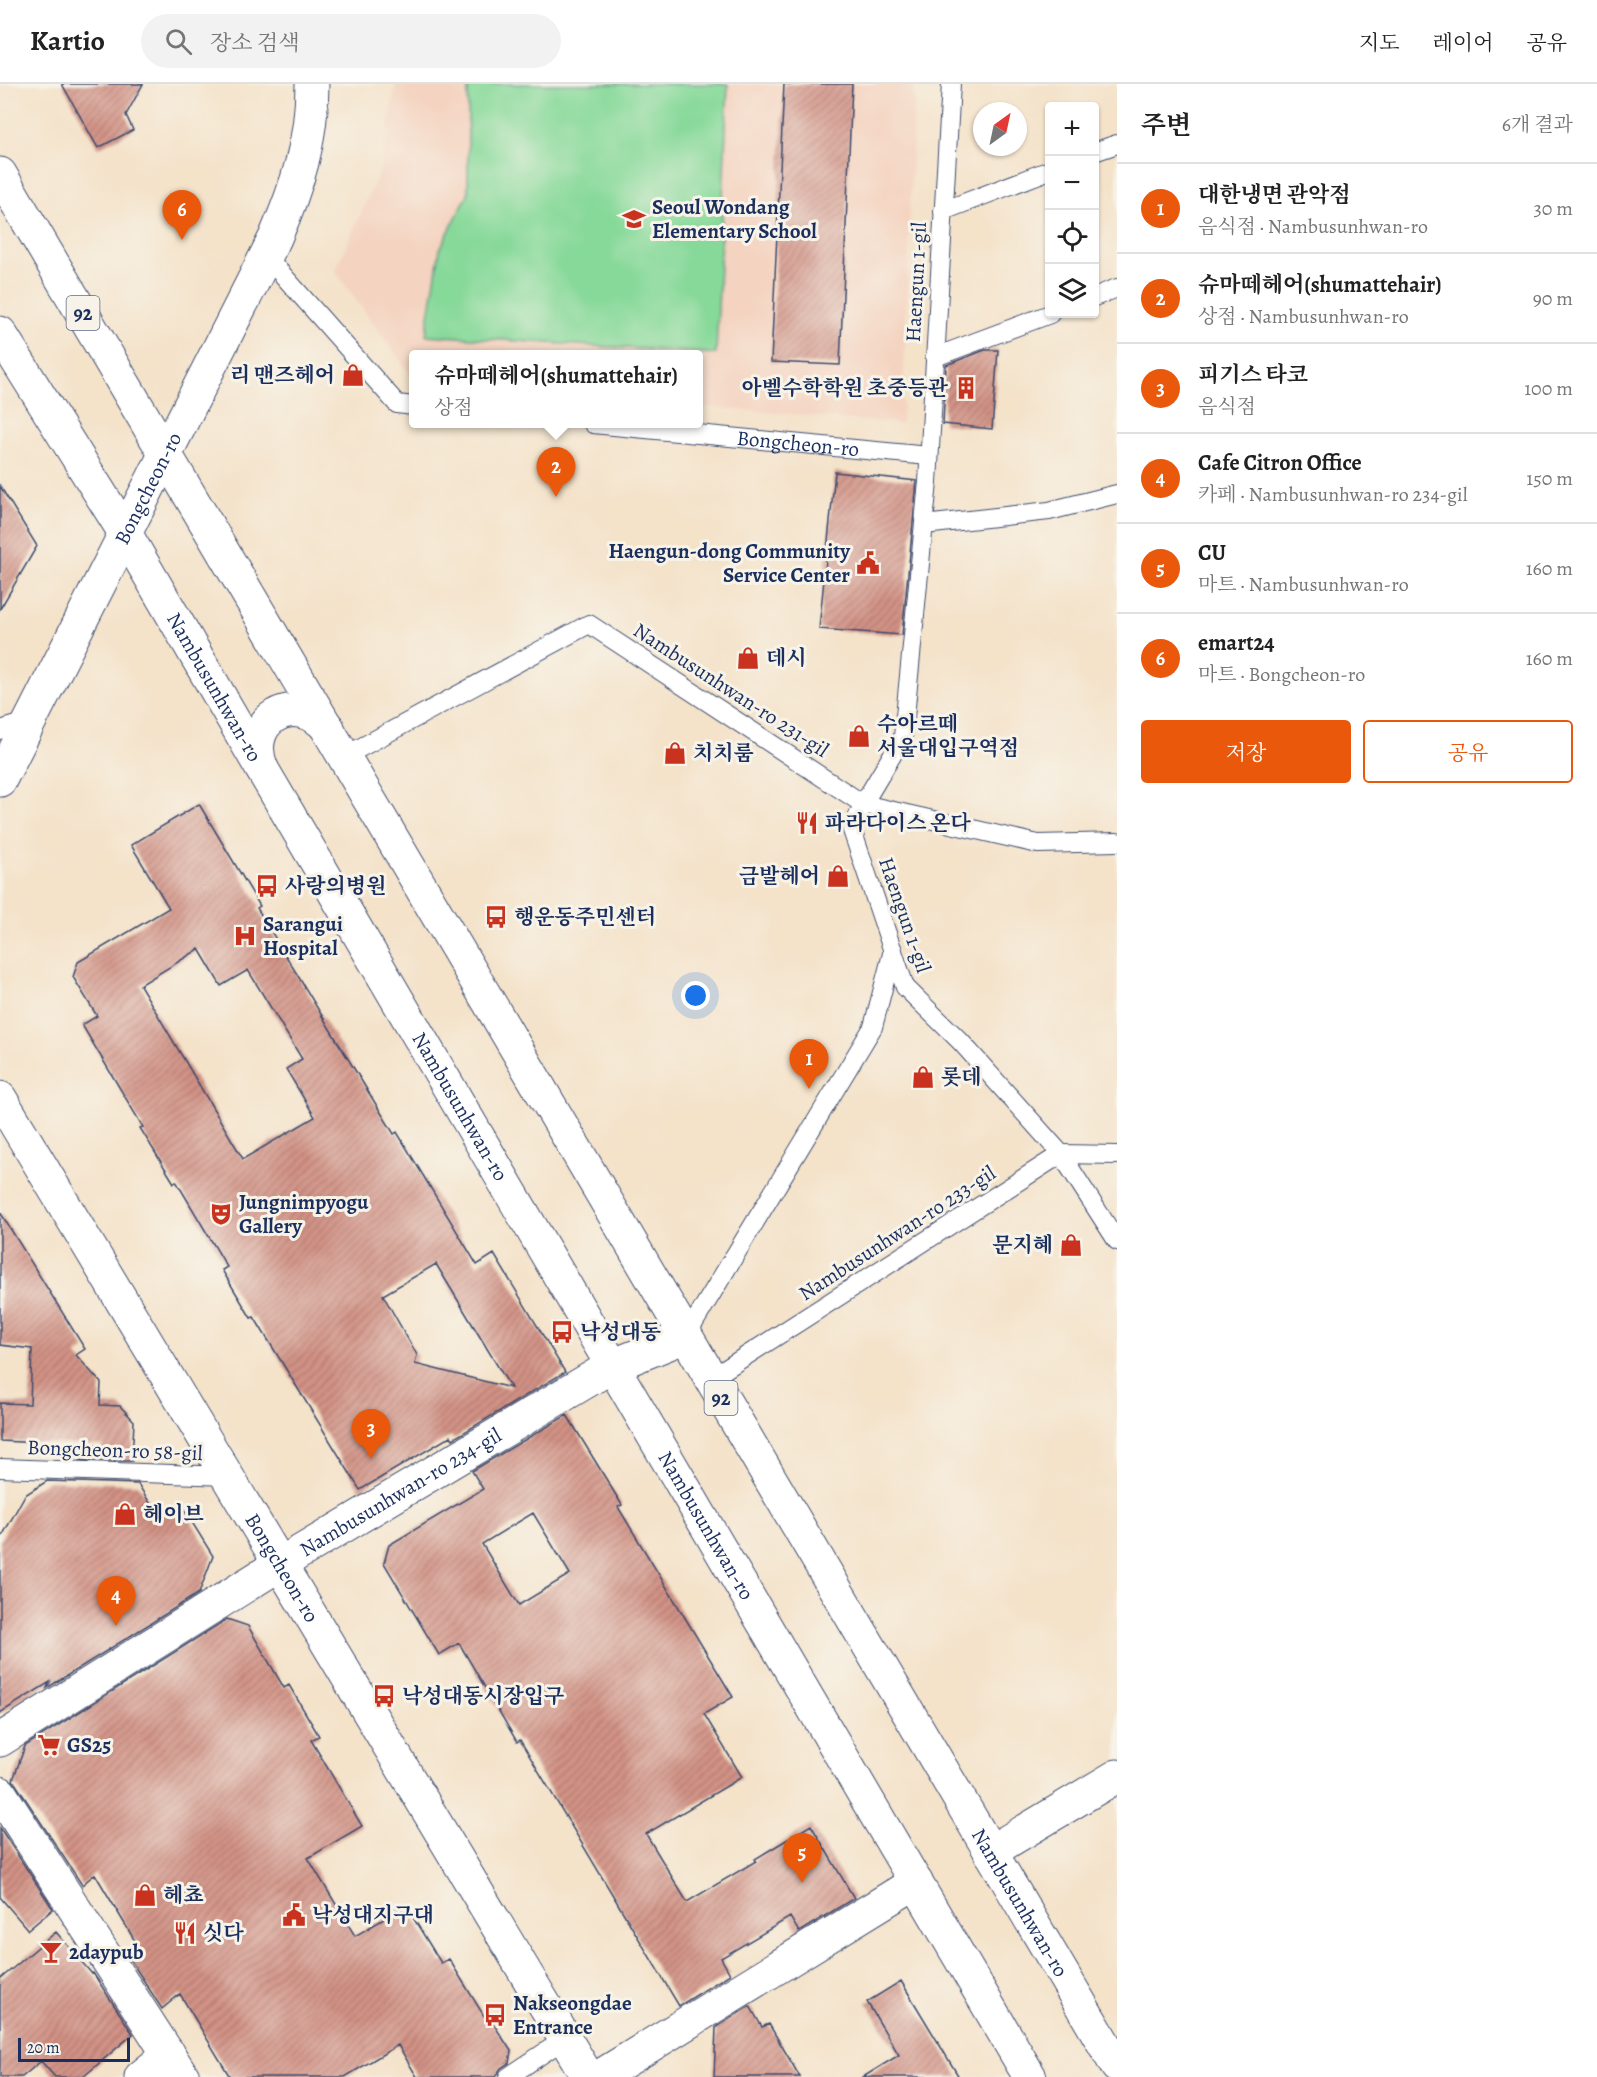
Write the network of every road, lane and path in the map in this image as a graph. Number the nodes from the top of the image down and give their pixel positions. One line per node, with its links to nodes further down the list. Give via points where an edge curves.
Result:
1 (312, 84): 8 (main road, Bongcheon-ro, via 307,147 294,193)
2 (951, 84): 7 (lane, Haengun 1-gil)
3 (1117, 144): 4 (lane)
4 (1099, 151)
5 (1045, 172): 7 (lane, Haengun 1-gil)
6 (0, 174): 16 (main road, Nambusunhwan-ro / 92)
7 (943, 211): 13 (lane, Haengun 1-gil)
8 (266, 256): 14 (lane, via 397,404); 16 (main road, Bongcheon-ro)
9 (1117, 288): 10 (lane)
10 (1099, 295)
11 (1045, 316): 13 (lane, Haengun 1-gil)
12 (3, 349): 20 (main road, Nambusunhwan-ro)
13 (935, 357): 17 (lane, Haengun 1-gil)
14 (409, 405)
15 (644, 428): 17 (lane, Bongcheon-ro)
16 (166, 453): 20 (main road, Bongcheon-ro); 22 (main road, Nambusunhwan-ro / 92)
17 (929, 456): 19 (lane, Haengun 1-gil)
18 (1117, 494): 19 (lane, via 1049,511)
19 (924, 525): 25 (lane, Haengun 1-gil, via 903,737)
20 (125, 533): 21 (main road, Bongcheon-ro); 23 (main road, Nambusunhwan-ro)
21 (15, 726): 24 (main road, Bongcheon-ro)
22 (337, 742): 23 (main road, via 311,713 287,711 266,723 259,734 257,757); 25 (lane, Nambusunhwan-ro 231-gil, via 589,624); 32 (main road, Nambusunhwan-ro / 92)
23 (262, 769): 33 (main road, Nambusunhwan-ro)
24 (0, 780)
25 (863, 804): 26 (lane, Nambusunhwan-ro 231-gil, via 1038,844); 27 (lane, Haengun 1-gil, via 852,830)
26 (1117, 842)
27 (893, 950): 29 (lane, Haengun 1-gil, via 905,987 961,1042); 32 (lane, via 873,1027)
28 (0, 1098): 36 (main road, Bongcheon-ro)
29 (1061, 1154): 30 (lane); 31 (lane, Haengun 1-gil); 34 (lane, Nambusunhwan-ro 233-gil)
30 (1117, 1155)
31 (1117, 1241)
32 (686, 1336): 33 (main road, Nambusunhwan-ro 234-gil); 34 (main road, Nambusunhwan-ro / 92)
33 (612, 1366): 37 (main road, Nambusunhwan-ro 234-gil); 42 (main road, Nambusunhwan-ro)
34 (710, 1379): 41 (main road, Nambusunhwan-ro / 92)
35 (0, 1468): 36 (lane, Bongcheon-ro 58-gil)
36 (228, 1476): 37 (main road, Bongcheon-ro)
37 (280, 1564): 38 (main road, Nambusunhwan-ro 234-gil); 43 (main road, Bongcheon-ro)
38 (0, 1740)
39 (1117, 1776): 41 (main road)
40 (0, 1793): 44 (main road)
41 (990, 1852): 45 (main road, Nambusunhwan-ro / 92)
42 (916, 1882): 49 (main road); 50 (main road, Nambusunhwan-ro)
43 (566, 2038): 47 (lane); 48 (main road, Bongcheon-ro)
44 (176, 2065): 46 (main road)
45 (1117, 2066)
46 (141, 2077)
47 (508, 2077)
48 (588, 2077)
49 (599, 2077)
50 (1030, 2077)

